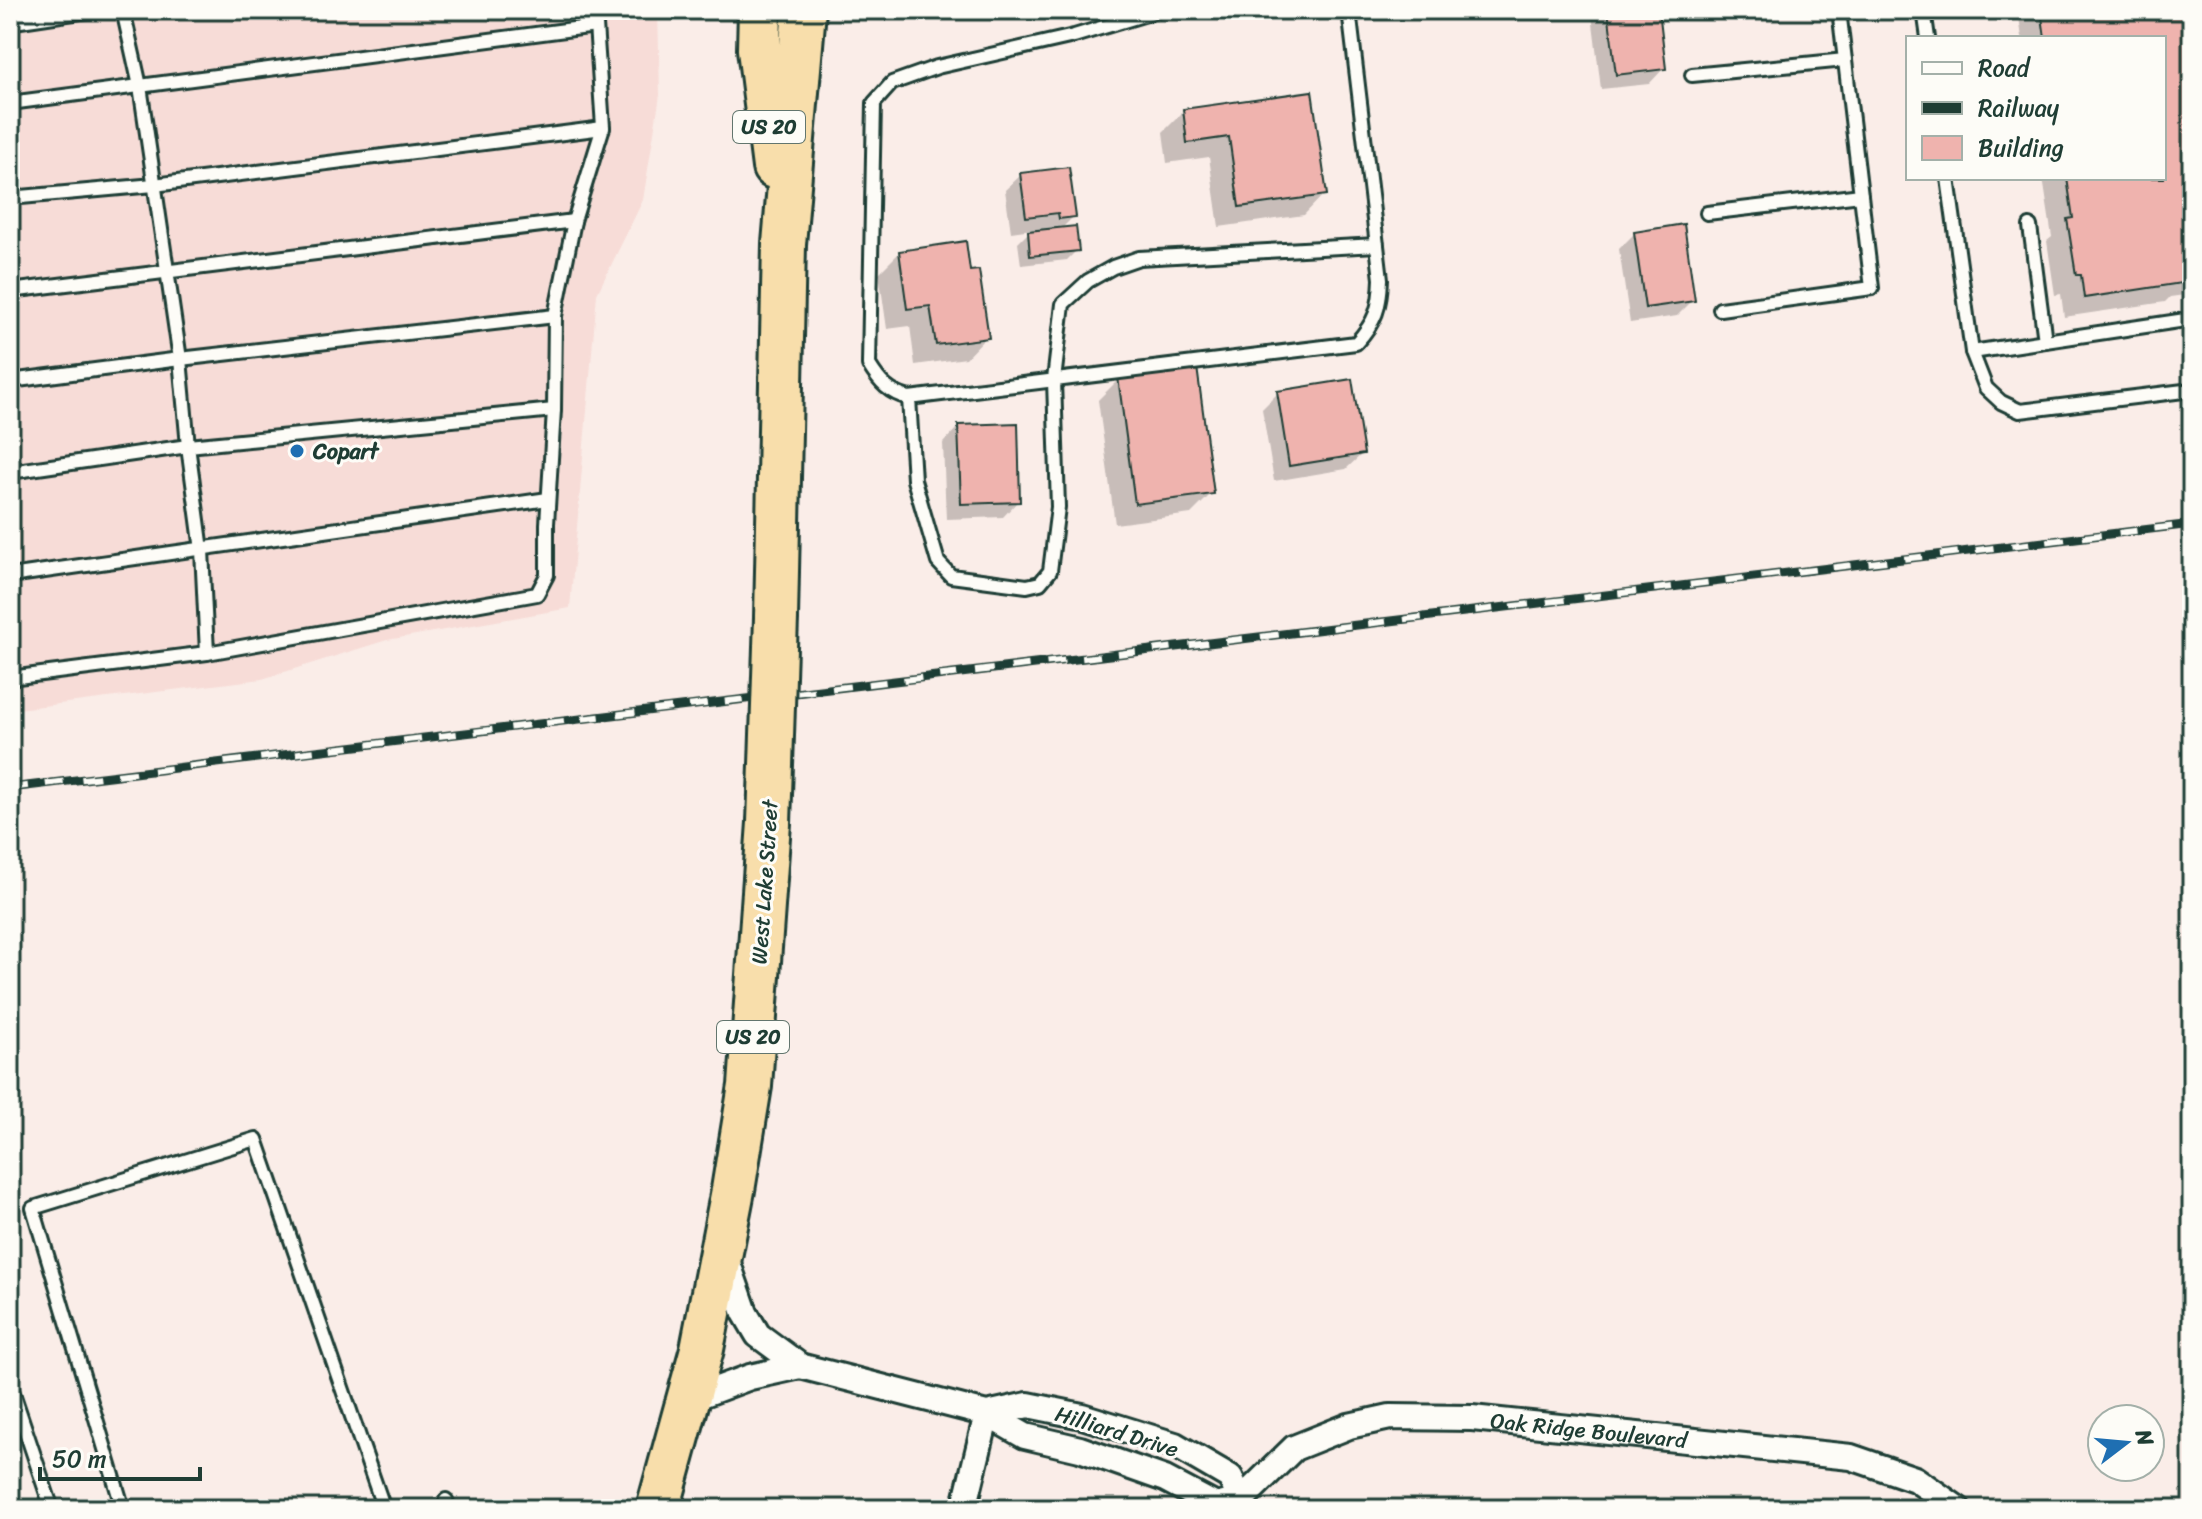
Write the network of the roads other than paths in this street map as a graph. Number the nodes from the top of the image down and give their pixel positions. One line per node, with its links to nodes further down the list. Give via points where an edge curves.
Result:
1 (11, 10): 2 (lane, via 14,22)
2 (94, 10)
3 (123, 10): 15 (lane)
4 (595, 10): 11 (lane)
5 (760, 10): 25 (highway, West Lake Street / US 20, via 760,58)
6 (804, 10): 25 (highway, West Lake Street / US 20)
7 (1160, 10): 38 (lane, via 937,67 892,83 874,103 869,365 893,394)
8 (1349, 10): 26 (lane)
9 (1839, 10): 13 (lane)
10 (1924, 10): 12 (lane)
11 (596, 26): 15 (lane); 17 (lane)
12 (1928, 36)
13 (1845, 60): 14 (lane); 20 (lane)
14 (1692, 75)
15 (140, 86): 16 (lane); 19 (lane)
16 (10, 103)
17 (603, 128): 19 (lane); 23 (lane)
18 (1948, 180): 33 (lane)
19 (154, 185): 21 (lane); 27 (lane)
20 (1861, 195): 22 (lane); 29 (lane, via 1872,288)
21 (10, 198)
22 (1707, 213)
23 (574, 221): 27 (lane); 30 (lane)
24 (2030, 226): 32 (lane)
25 (784, 244): 47 (highway, West Lake Street / US 20, bridge, via 769,823 750,1086)
26 (1377, 245): 35 (lane, via 1139,258 1113,267 1063,304); 35 (lane, via 1380,306 1356,343)
27 (168, 269): 28 (lane); 34 (lane)
28 (10, 291)
29 (1720, 309)
30 (555, 316): 34 (lane); 39 (lane)
31 (2192, 319): 32 (lane)
32 (2045, 341): 33 (lane)
33 (1972, 352): 37 (lane, via 1986,388 2020,411)
34 (180, 359): 36 (lane); 40 (lane)
35 (1054, 380): 38 (lane); 38 (lane, via 1058,507 1050,571 1040,583 1027,586 951,576 938,562 914,480)
36 (10, 381)
37 (2192, 390)
38 (909, 398)
39 (554, 410): 40 (lane); 42 (lane)
40 (188, 446): 41 (lane); 43 (lane)
41 (10, 472)
42 (548, 499): 43 (lane); 45 (lane, via 547,575 537,594)
43 (202, 550): 44 (lane); 45 (lane)
44 (10, 576)
45 (207, 653): 46 (lane)
46 (10, 678)
47 (722, 1248): 48 (street, Hilliard Drive, via 758,1335); 50 (highway, West Lake Street / US 20)
48 (800, 1366): 50 (street, Hilliard Drive); 51 (street, Hilliard Drive)
49 (10, 1384): 53 (lane)
50 (688, 1400): 56 (highway, West Lake Street / US 20)
51 (987, 1414): 52 (street, Hilliard Drive, via 1025,1436 1165,1479 1216,1506); 52 (street, Hilliard Drive, via 1028,1405 1175,1445 1230,1477); 57 (street)
52 (1240, 1505): 58 (street, Oak Ridge Boulevard, via 1294,1448 1349,1426 1390,1417 1458,1418 1851,1457 1915,1479)
53 (52, 1509)
54 (123, 1509): 55 (lane, via 33,1208 256,1139)
55 (384, 1509)
56 (658, 1509)
57 (964, 1509)
58 (1958, 1509)

